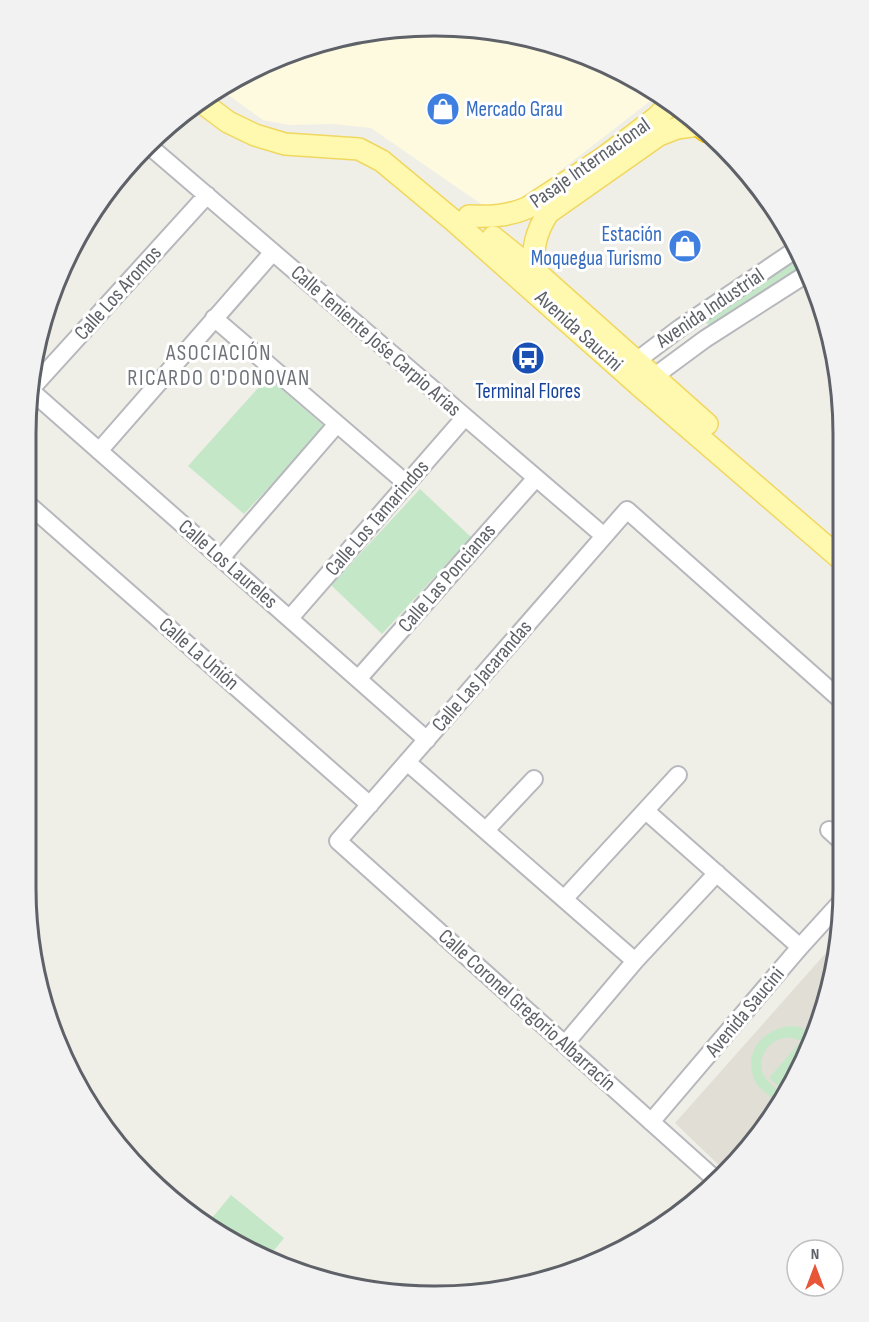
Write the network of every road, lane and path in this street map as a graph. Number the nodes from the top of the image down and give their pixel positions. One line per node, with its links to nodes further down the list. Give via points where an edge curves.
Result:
1 (218, 100): 7 (main road, Avenida Saucini, via 234,113 269,128 295,133 348,134 369,140)
2 (208, 107): 7 (main road, Avenida Saucini, via 228,122 270,140 367,152)
3 (665, 109): 7 (main road, Pasaje Internacional, via 603,158 527,208)
4 (687, 127): 10 (main road, Pasaje Internacional, via 659,135 548,213 534,241)
5 (155, 151): 6 (street, Calle Teniente Jośe Carpio Arias)
6 (207, 195): 8 (street, Calle Teniente Jośe Carpio Arias); 14 (street, Calle Los Aromos)
7 (464, 221): 10 (main road, Avenida Saucini); 13 (main road, Avenida Saucini)
8 (273, 252): 12 (street); 17 (street, Calle Teniente Jośe Carpio Arias)
9 (790, 254): 13 (street, Avenida Industrial)
10 (534, 270): 13 (main road, Avenida Saucini)
11 (801, 278): 15 (street, Avenida Industrial, via 705,339)
12 (214, 318): 18 (street); 19 (street)
13 (629, 365): 15 (main road, Avenida Saucini)
14 (40, 377)
15 (648, 382): 22 (main road, Avenida Saucini)
16 (38, 397): 19 (street, Calle Los Laureles)
17 (465, 417): 20 (street, Calle Teniente Jośe Carpio Arias); 21 (street, Calle Los Tamarindos)
18 (338, 424): 21 (street); 27 (street)
19 (99, 451): 27 (street, Calle Los Laureles)
20 (536, 478): 24 (street, Calle Teniente Jośe Carpio Arias); 29 (street, Calle Las Poncianas)
21 (407, 484): 28 (street, Calle Los Tamarindos)
22 (787, 505): 25 (main road, Avenida Saucini); 26 (main road, Avenida Saucini)
23 (36, 511): 35 (street, Calle La Unión)
24 (604, 536): 30 (street, Calle Las Jacarandas, via 627,510); 31 (street, Calle Las Jacarandas)
25 (833, 538)
26 (833, 551)
27 (221, 558): 28 (street, Calle Los Laureles)
28 (290, 618): 29 (street, Calle Los Laureles)
29 (358, 679): 31 (street, Calle Los Laureles)
30 (833, 693)
31 (427, 740): 32 (street, Calle Las Jacarandas)
32 (407, 762): 35 (street, Calle Las Jacarandas); 37 (street)
33 (678, 775): 36 (street)
34 (534, 779): 37 (street)
35 (370, 805): 38 (street, Calle Las Jacarandas)
36 (646, 811): 39 (street); 40 (street)
37 (486, 830): 40 (street)
38 (338, 841): 44 (street, Calle Coronel Gregorio Albarracín)
39 (717, 873): 42 (street); 43 (street)
40 (564, 899): 43 (street)
41 (832, 912): 42 (street, Avenida Saucini)
42 (800, 947): 45 (street, Avenida Saucini)
43 (635, 961): 44 (street)
44 (565, 1044): 45 (street, Calle Coronel Gregorio Albarracín)
45 (651, 1122): 46 (street, Calle Coronel Gregorio Albarracín)
46 (710, 1175)

